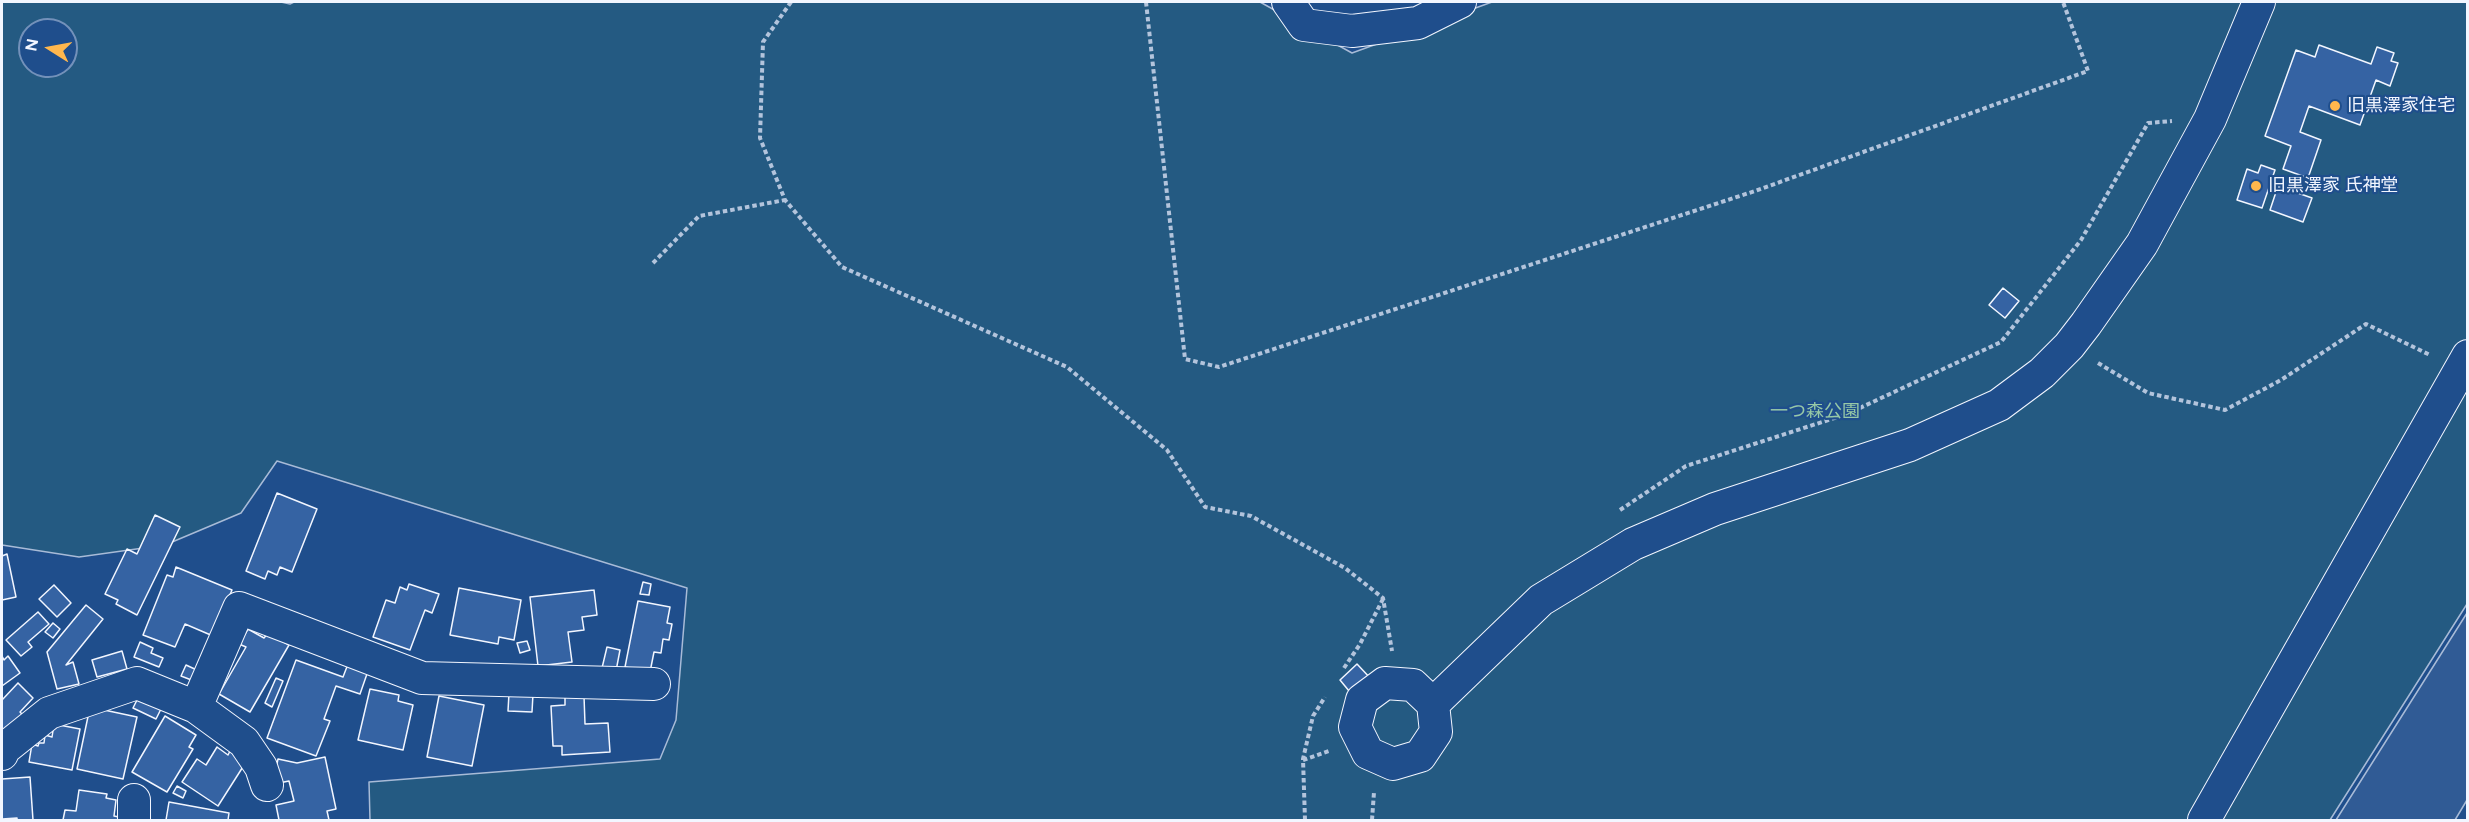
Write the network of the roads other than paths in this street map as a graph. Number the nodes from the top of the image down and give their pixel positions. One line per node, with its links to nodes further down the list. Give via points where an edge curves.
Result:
1 (1288, 2): 2 (street, via 1304,25 1352,31 1418,23)
2 (1460, 2)
3 (2259, 2): 6 (street, via 2210,119 2142,244 2069,346 2042,373 1999,405 1910,446 1715,509 1634,544 1541,600)
4 (2464, 363): 10 (street)
5 (654, 684): 7 (street, via 422,678 239,608)
6 (1433, 704): 6 (street, via 1413,685 1385,683 1362,700 1355,727 1368,753 1393,764 1420,756 1436,732)
7 (196, 707): 8 (street, via 137,683 49,713); 9 (street, via 244,742 261,767)
8 (2, 754)
9 (267, 785)
10 (2204, 820)

